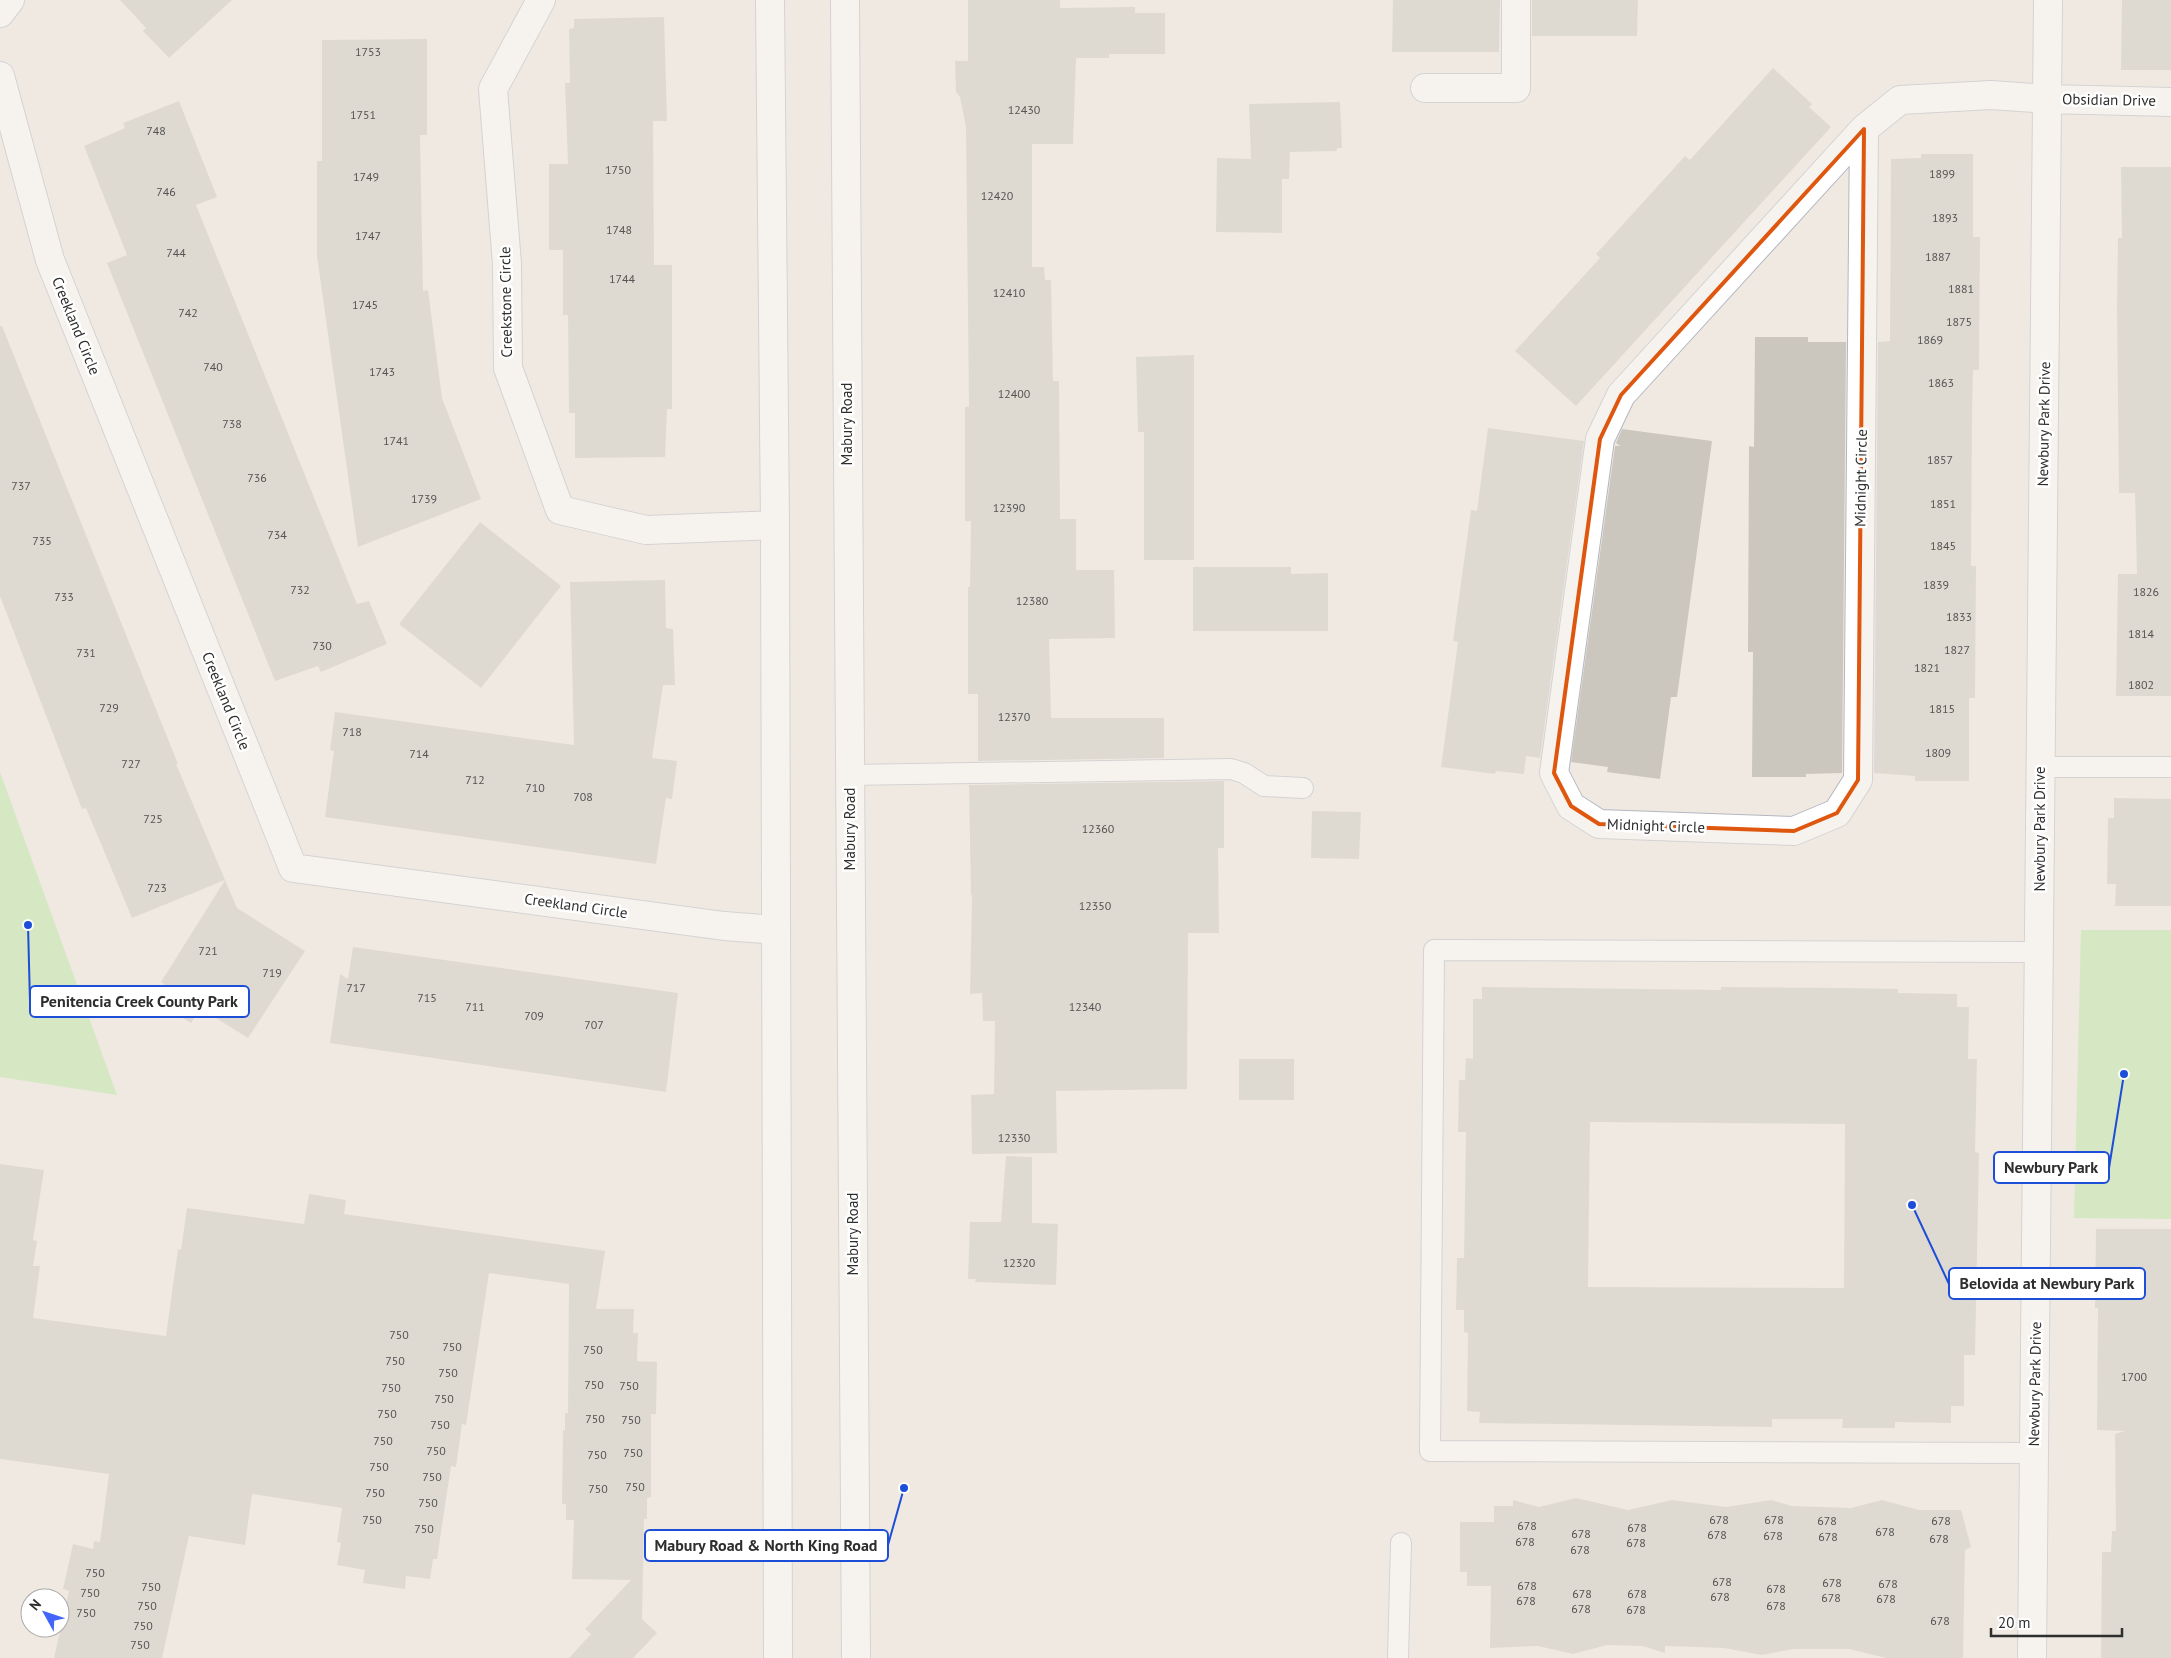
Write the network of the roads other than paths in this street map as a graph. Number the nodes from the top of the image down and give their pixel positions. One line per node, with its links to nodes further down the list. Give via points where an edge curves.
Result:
1 (10, 0): 7 (street)
2 (541, 0): 13 (street, Creekstone Circle, via 493,89 507,264 508,368 560,510 646,530)
3 (770, 0): 13 (street)
4 (845, 0): 16 (street, Mabury Road)
5 (1516, 0): 9 (street, via 1516,88)
6 (2048, 0): 10 (street, Newbury Park Drive)
7 (0, 13)
8 (0, 76): 18 (street, Creekland Circle, via 50,260 293,868)
9 (1424, 88)
10 (2047, 99): 11 (street, Obsidian Drive); 12 (street, Midnight Circle, via 1991,95 1900,100); 15 (street, Newbury Park Drive)
11 (2171, 102)
12 (1864, 130): 12 (street, Midnight Circle, via 1621,395 1603,429 1554,773 1571,806 1599,824 1794,831 1837,813 1858,780)
13 (775, 526): 18 (street)
14 (2171, 766): 15 (lane)
15 (2041, 767): 19 (street, Newbury Park Drive)
16 (850, 775): 17 (lane, via 1231,769 1264,786); 23 (street, Mabury Road)
17 (1303, 788)
18 (776, 930): 22 (street)
19 (2039, 952): 20 (street, Newbury Park Drive); 20 (lane, via 1434,950 1430,1451)
20 (2034, 1453): 25 (street, Newbury Park Drive)
21 (1401, 1544): 24 (lane)
22 (778, 1658)
23 (856, 1658)
24 (1398, 1658)
25 (2032, 1658)

